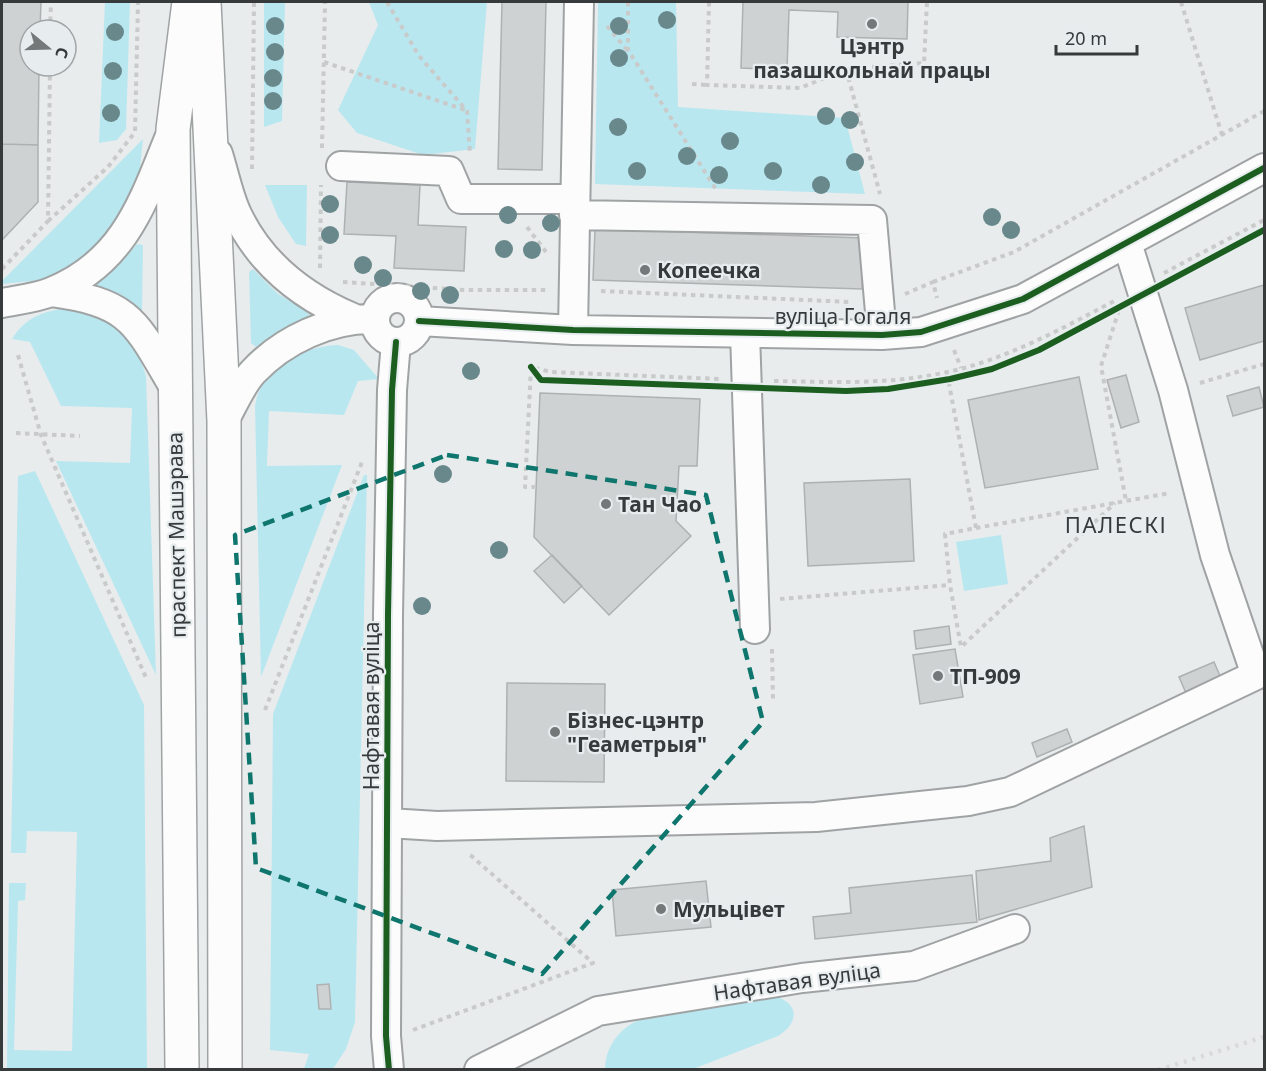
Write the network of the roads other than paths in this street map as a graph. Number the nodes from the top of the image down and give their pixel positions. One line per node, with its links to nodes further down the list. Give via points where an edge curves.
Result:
1 (189, 2): 4 (main road, праспект Машэрава)
2 (204, 2): 5 (main road)
3 (579, 2): 8 (street)
4 (173, 129): 10 (street, via 129,229 88,271); 18 (main road, праспект Машэрава)
5 (212, 134): 12 (street, via 236,212 261,252 291,284 322,305); 19 (main road)
6 (328, 168): 8 (street, via 449,171 461,199 505,199)
7 (1264, 168): 9 (street, вуліца Гогаля)
8 (574, 207): 14 (street); 16 (street, via 734,218 872,220)
9 (1127, 243): 16 (street, вуліца Гогаля, via 1004,306 921,332); 21 (street, via 1128,299 1173,390 1215,555)
10 (51, 292): 11 (street); 18 (street, via 90,298 115,308 136,324)
11 (2, 303)
12 (364, 319): 13 (street, via 390,299 400,298 416,309); 17 (street, via 384,339); 19 (street, via 317,330 285,344 252,374)
13 (419, 321): 14 (street, вуліца Гогаля); 17 (street, via 412,337)
14 (573, 330): 15 (street, вуліца Гогаля)
15 (745, 333): 16 (street, вуліца Гогаля); 20 (street)
16 (882, 335)
17 (396, 342): 22 (street, Нафтавая вуліца, via 388,603)
18 (174, 387): 24 (main road, праспект Машэрава)
19 (224, 421): 25 (main road)
20 (755, 628)
21 (1260, 672): 22 (street, via 1010,792 968,801 816,817 437,826)
22 (388, 823): 26 (street, Нафтавая вуліца)
23 (1015, 929): 27 (street, Нафтавая вуліца, via 914,966 802,978 598,1011)
24 (182, 1070)
25 (225, 1070)
26 (389, 1070)
27 (479, 1070)

